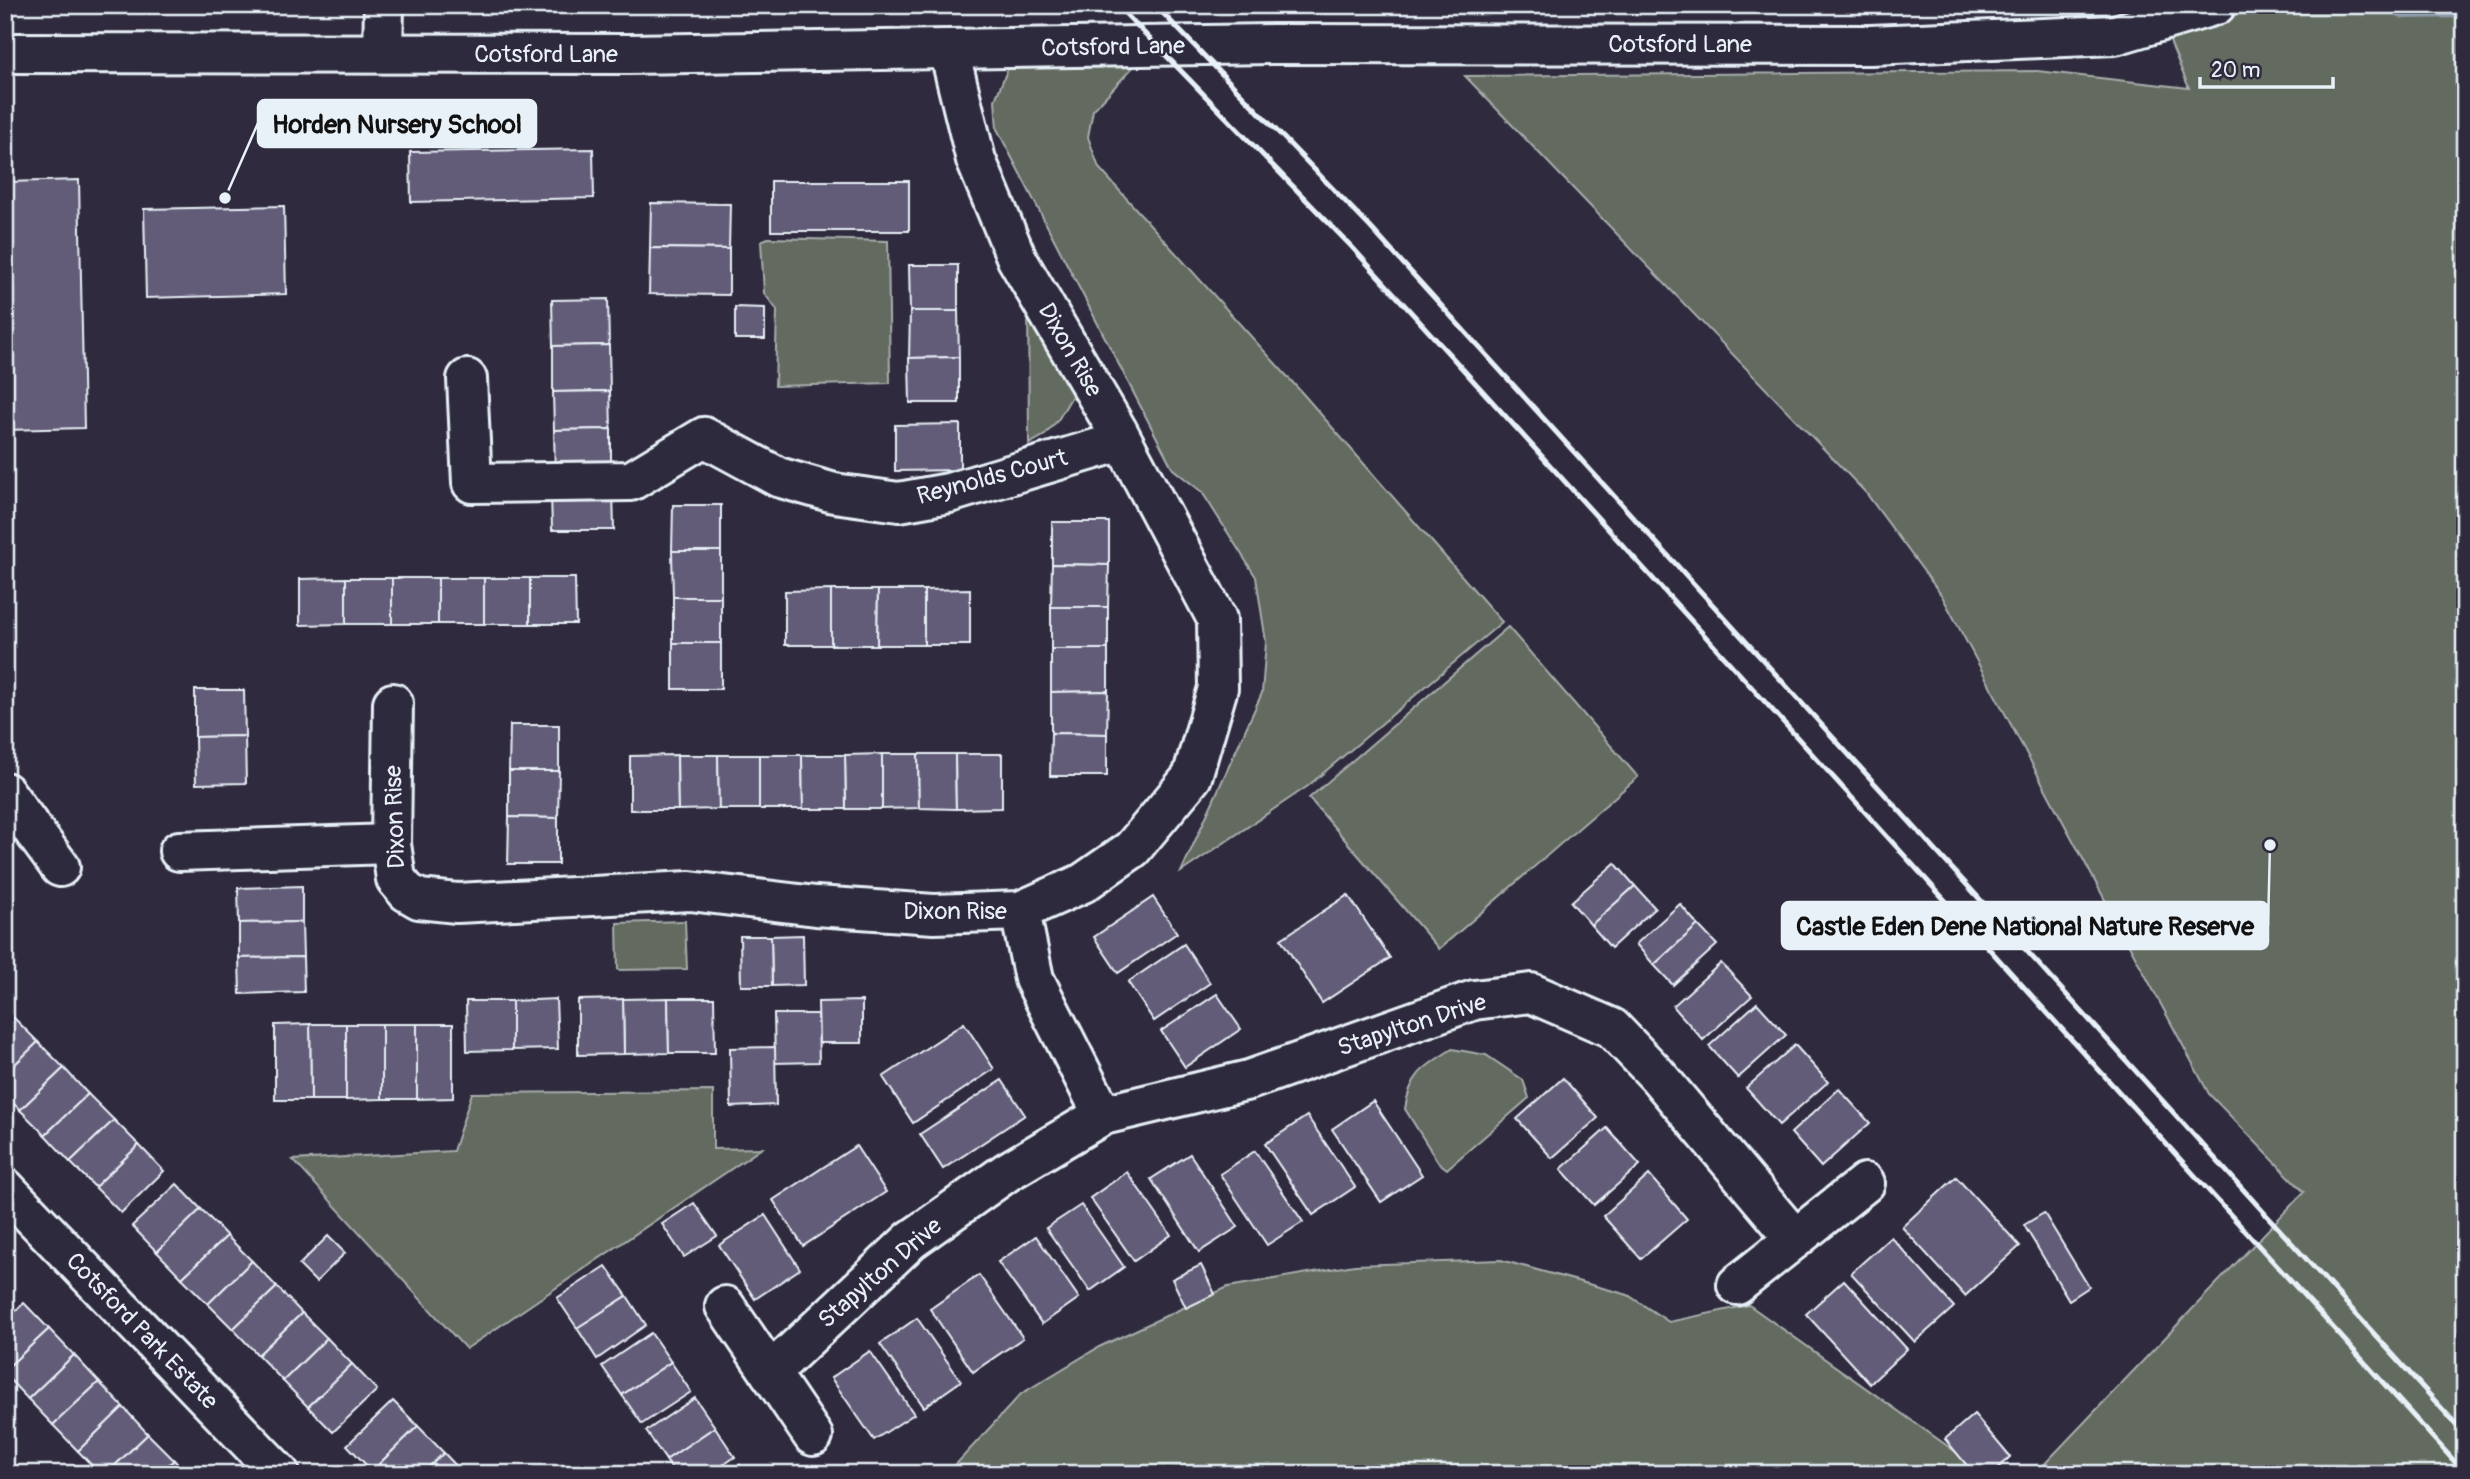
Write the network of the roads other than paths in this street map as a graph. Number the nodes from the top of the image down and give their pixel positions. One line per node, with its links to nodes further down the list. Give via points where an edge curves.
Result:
1 (384, 5): 5 (street)
2 (2216, 5): 3 (street, Cotsford Lane, via 2115,35 1870,45 1272,44)
3 (949, 51): 5 (street, Cotsford Lane); 7 (street, Dixon Rise, via 976,160 1017,259)
4 (5, 53): 5 (street, Cotsford Lane)
5 (383, 54)
6 (467, 379): 7 (street, Reynolds Court, via 472,483 631,481 704,437 778,477 834,493 899,502 949,493)
7 (1122, 441): 13 (street, Dixon Rise, via 1217,620 1218,688 1192,777 1132,849 1083,883)
8 (393, 702): 10 (street, Dixon Rise)
9 (5, 792): 12 (street)
10 (391, 844): 11 (street); 13 (street, Dixon Rise, via 396,879 418,899 457,903 690,891 934,915)
11 (179, 851)
12 (60, 867)
13 (1020, 911): 14 (street, via 1034,979)
14 (1103, 1115): 17 (street, Stapylton Drive, via 1249,1080 1474,1000 1531,993 1612,1028); 20 (street, Stapylton Drive, via 1007,1172 911,1240)
15 (1864, 1183): 17 (street)
16 (5, 1188): 22 (street, Cotsford Park Estate)
17 (1795, 1239): 18 (street)
18 (1737, 1285)
19 (725, 1306): 20 (street)
20 (771, 1373): 21 (street)
21 (813, 1436)
22 (280, 1474)

